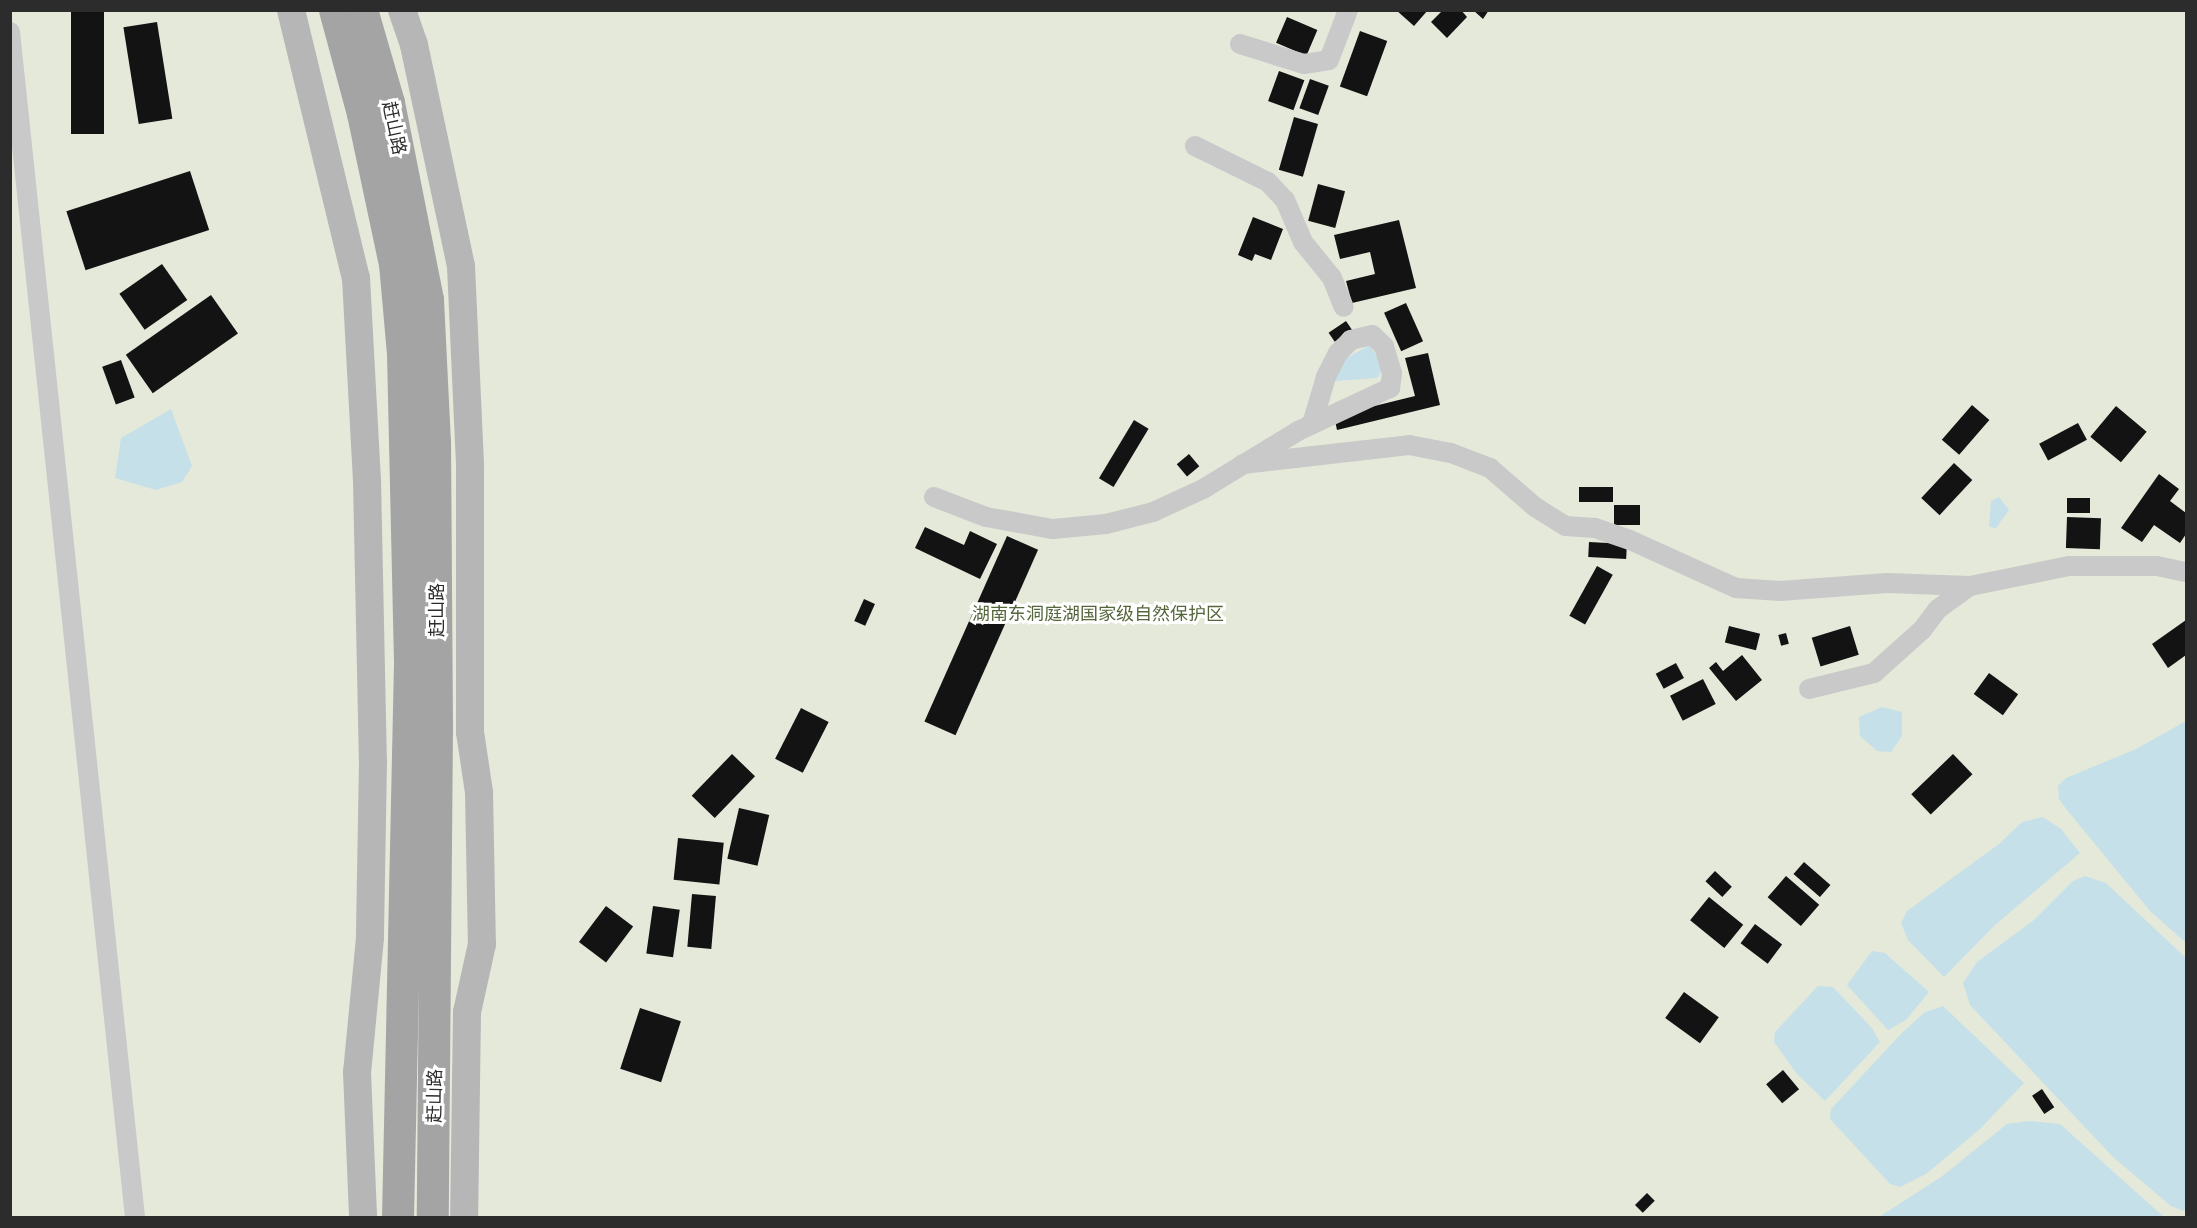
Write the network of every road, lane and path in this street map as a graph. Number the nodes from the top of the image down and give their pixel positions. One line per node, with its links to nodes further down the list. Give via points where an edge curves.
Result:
1 (291, 10): 17 (main road, via 356,278 367,480 373,761 370,938 357,1072)
2 (335, 10): 18 (main road, 赶山路, via 363,114 395,264 403,354 410,663)
3 (362, 10): 19 (main road, 赶山路, via 389,103 429,312 435,442 437,716)
4 (402, 10): 20 (main road, via 414,45 460,266 470,467 470,732 479,792 482,944 467,1021)
5 (1348, 10): 7 (street, via 1329,60 1304,64)
6 (10, 32): 16 (street)
7 (1240, 44)
8 (1195, 146): 9 (street, via 1268,182 1285,200 1303,242 1332,278)
9 (1344, 307)
10 (1312, 424): 10 (street, via 1389,388 1392,374 1384,346 1372,335 1351,340 1338,353 1326,377); 11 (street)
11 (1243, 464): 12 (street, via 1153,512 1106,524 1053,529 986,517); 14 (street, via 1409,446 1452,453 1490,468 1535,507 1566,526 1595,528 1630,540 1736,588 1780,591 1887,583)
12 (934, 497)
13 (2187, 572): 14 (street, via 2157,566 2069,566)
14 (1970, 586): 15 (street, via 1938,609 1922,630 1874,673)
15 (1809, 689)
16 (135, 1218)
17 (363, 1218)
18 (398, 1218)
19 (433, 1218)
20 (464, 1218)

